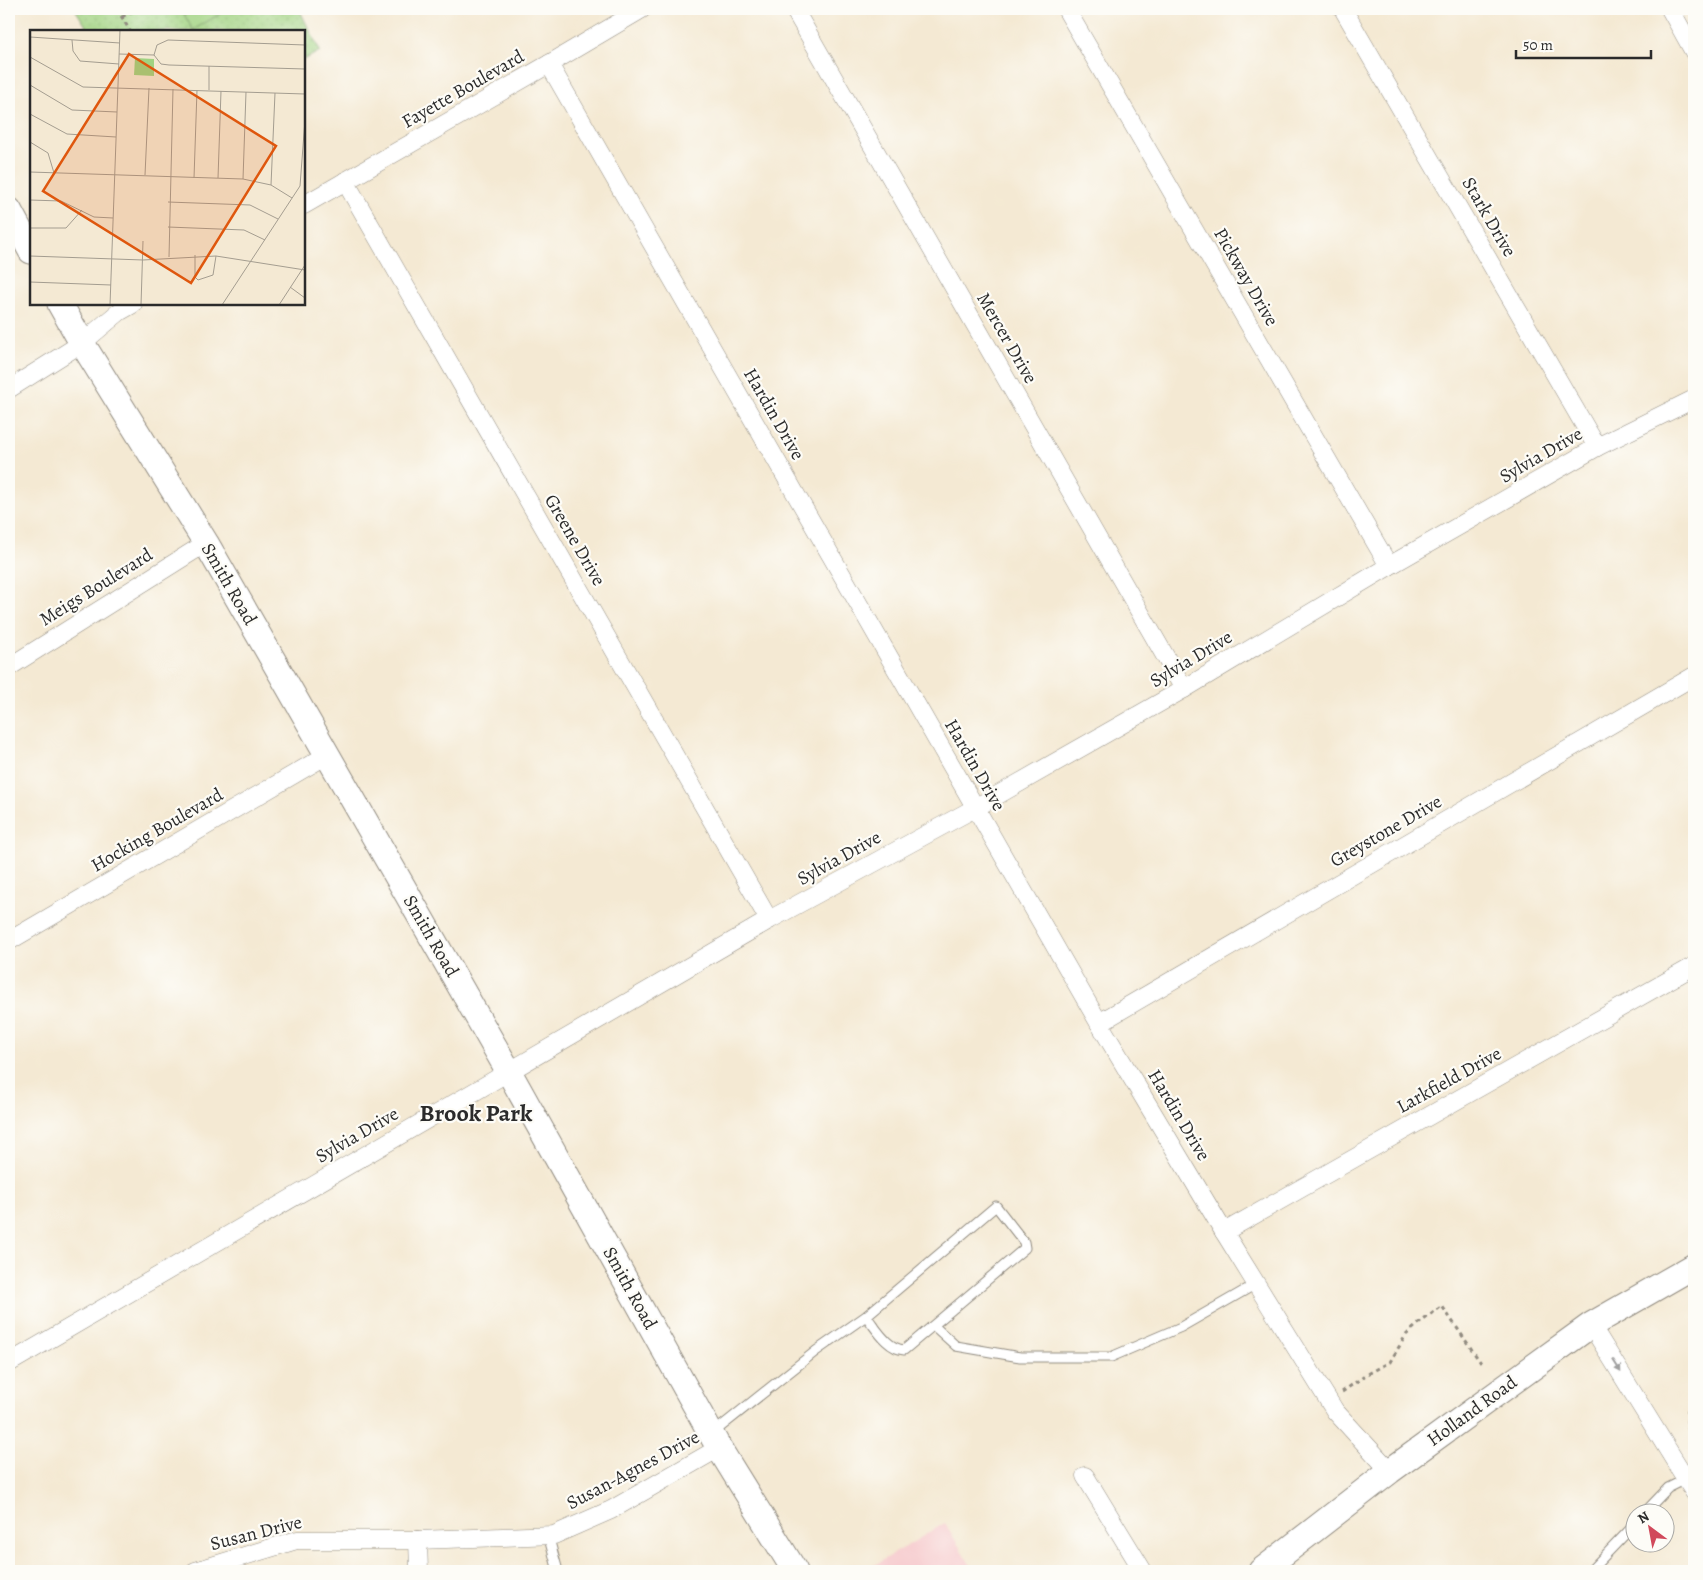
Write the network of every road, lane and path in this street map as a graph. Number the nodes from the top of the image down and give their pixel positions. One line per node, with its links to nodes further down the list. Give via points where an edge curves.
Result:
1 (117, 9): 8 (path)
2 (642, 9): 11 (street, Fayette Boulevard)
3 (794, 9): 26 (street, Mercer Drive)
4 (1066, 9): 23 (street, Pickway Drive)
5 (1344, 9): 21 (street, Stark Drive)
6 (1670, 9): 10 (street)
7 (130, 12): 8 (path)
8 (122, 17): 9 (path)
9 (129, 30)
10 (1694, 52)
11 (549, 64): 12 (street, Fayette Boulevard); 28 (street, Hardin Drive)
12 (345, 181): 13 (street, Fayette Boulevard); 29 (street, Greene Drive)
13 (305, 204)
14 (9, 210): 15 (main road)
15 (30, 249)
16 (61, 305): 18 (main road, Smith Road)
17 (131, 305): 18 (street)
18 (82, 343): 19 (street); 22 (main road, Smith Road)
19 (9, 389)
20 (1694, 399): 21 (street, Sylvia Drive)
21 (1598, 447): 23 (street, Sylvia Drive)
22 (206, 543): 24 (street, Meigs Boulevard); 27 (main road, Smith Road)
23 (1389, 566): 26 (street, Sylvia Drive)
24 (9, 667)
25 (1694, 676): 32 (street, Greystone Drive)
26 (1184, 689): 28 (street, Sylvia Drive)
27 (327, 755): 30 (street, Hocking Boulevard); 33 (main road, Smith Road)
28 (975, 808): 29 (street, Sylvia Drive); 32 (street, Hardin Drive)
29 (769, 920): 33 (street, Sylvia Drive)
30 (9, 941)
31 (1694, 966): 34 (street, Larkfield Drive)
32 (1099, 1023): 34 (street, Hardin Drive)
33 (508, 1072): 40 (street, Sylvia Drive); 44 (main road, Smith Road)
34 (1224, 1232): 36 (street, Hardin Drive)
35 (1694, 1266): 38 (main road, Holland Road)
36 (1256, 1284): 39 (lane, via 1181,1327 1111,1357 1020,1357 956,1346); 42 (street, Hardin Drive)
37 (866, 1316): 39 (lane, via 888,1344 897,1350 911,1346); 39 (lane, via 996,1206 1021,1237 1025,1248); 44 (lane, via 816,1351)
38 (1591, 1325): 46 (main road, Holland Road); 48 (street, one-way to 48)
39 (934, 1326)
40 (9, 1363)
41 (1481, 1363): 42 (path, via 1442,1306 1406,1335 1390,1362)
42 (1329, 1400): 46 (street, Hardin Drive, via 1335,1411)
43 (1692, 1408): 45 (path, via 1688,1407 1688,1433)
44 (715, 1441): 51 (street, Susan-Agnes Drive, via 611,1510); 56 (main road, Smith Road)
45 (1694, 1441)
46 (1390, 1471): 58 (main road, Holland Road)
47 (1086, 1476): 57 (street)
48 (1692, 1482): 49 (lane, via 1668,1488)
49 (1655, 1502)
50 (1626, 1533): 59 (lane)
51 (548, 1535): 52 (street, Susan-Agnes Drive); 55 (lane)
52 (418, 1540): 53 (street, Susan Drive, via 297,1540); 54 (street)
53 (195, 1571)
54 (419, 1571)
55 (558, 1571)
56 (795, 1571)
57 (1143, 1571)
58 (1261, 1571)
59 (1590, 1571)

